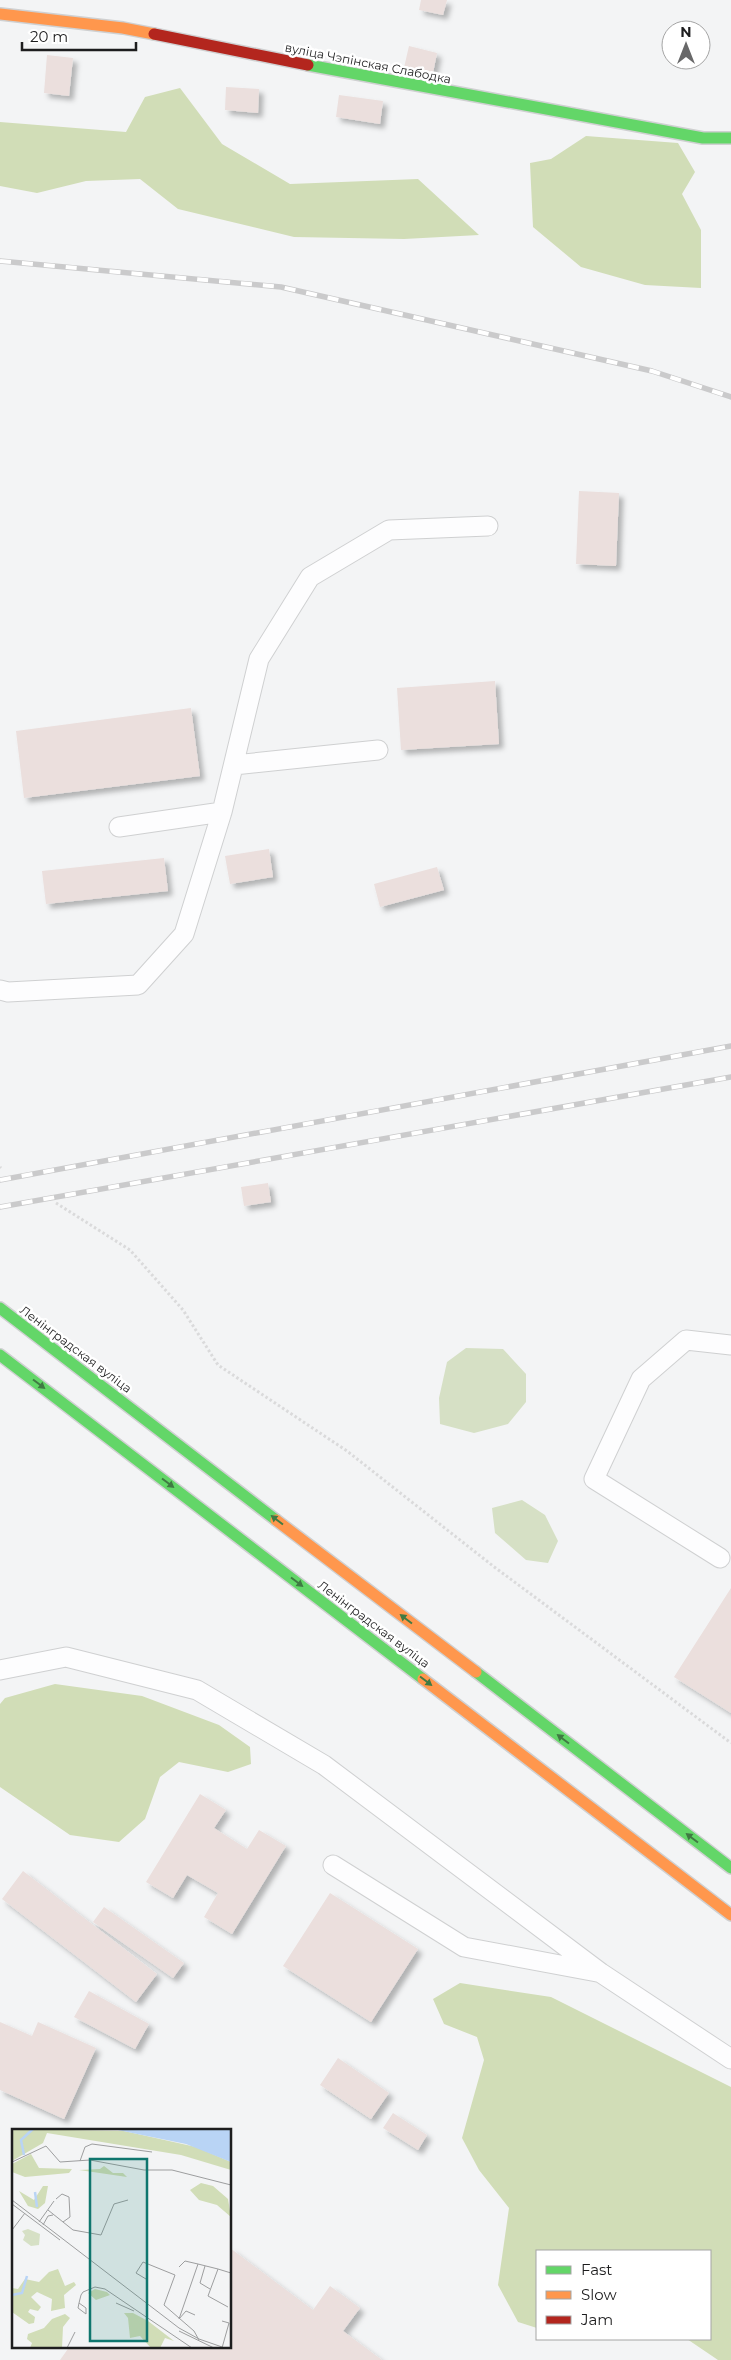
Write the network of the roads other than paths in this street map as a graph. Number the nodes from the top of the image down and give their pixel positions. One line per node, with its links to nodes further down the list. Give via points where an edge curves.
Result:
1 (0, 14): 2 (main road, вуліца Чэпінская Слабодка, via 123,28 406,85 702,138)
2 (731, 138)
3 (488, 526): 5 (lane, via 389,530 310,577 259,658)
4 (378, 750): 5 (lane)
5 (234, 765): 6 (lane)
6 (222, 812): 7 (lane); 8 (lane, via 184,934 138,985)
7 (119, 827)
8 (0, 990)
9 (0, 1308): 15 (main road, Ленінградская вуліца, one-way to 9)
10 (731, 1346): 12 (lane, via 686,1340 641,1379 594,1479)
11 (0, 1355): 16 (main road, Ленінградская вуліца, one-way to 16)
12 (720, 1558)
13 (0, 1670): 17 (lane, via 66,1657 197,1690 324,1765)
14 (333, 1865): 17 (lane, via 464,1947)
15 (731, 1868)
16 (731, 1915)
17 (601, 1973): 18 (lane)
18 (731, 2058)

